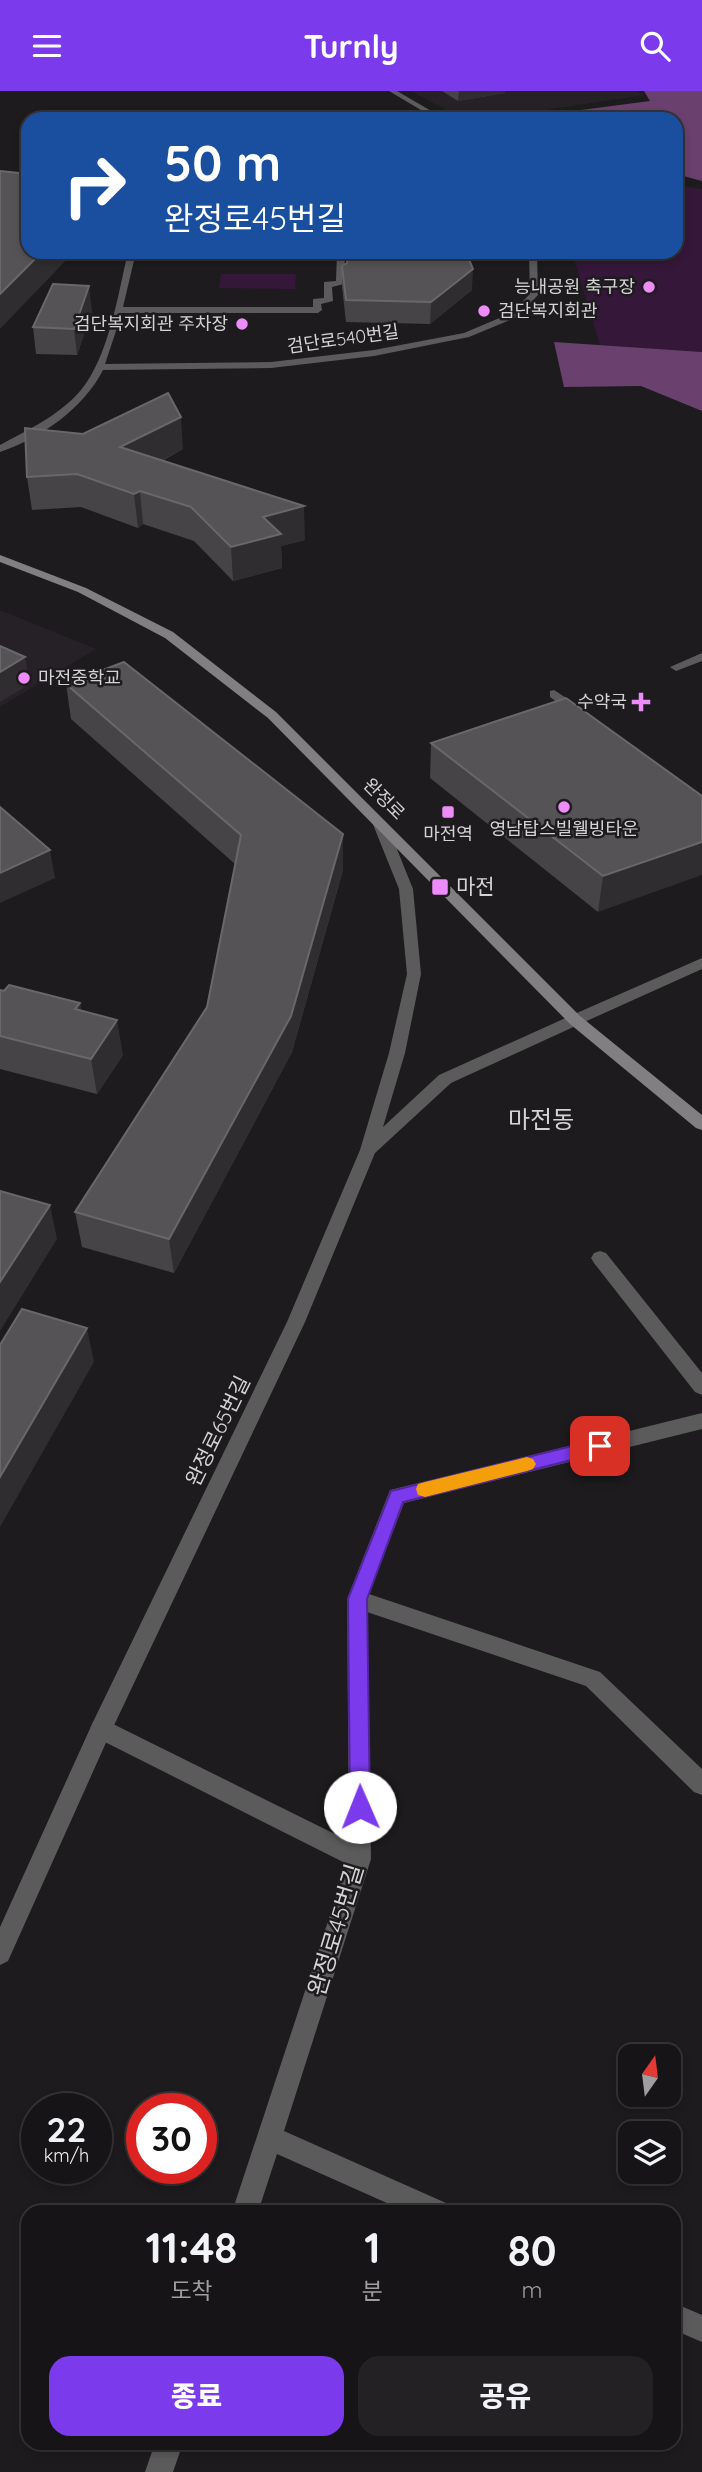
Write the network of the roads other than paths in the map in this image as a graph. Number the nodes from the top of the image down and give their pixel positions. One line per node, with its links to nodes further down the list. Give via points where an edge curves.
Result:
1 (392, 91): 2 (street)
2 (429, 112)
3 (130, 259): 6 (street)
4 (341, 259): 6 (street, via 340,284 327,284 329,301 316,301 318,310)
5 (533, 259): 7 (street, 검단로540번길, via 534,295 514,315 466,335 374,353 271,365)
6 (117, 310): 7 (street)
7 (100, 367): 8 (street, via 76,399 31,433)
8 (0, 449)
9 (0, 558): 14 (main road, 완정로, via 82,590 169,635 272,715)
10 (702, 657): 11 (street)
11 (676, 667)
12 (554, 694): 13 (street)
13 (586, 717)
14 (379, 822): 16 (main road, 완정로); 18 (street, via 406,889 414,974)
15 (702, 963): 16 (street, 완정로65번길)
16 (575, 1020): 17 (main road, 완정로); 18 (street, 완정로65번길, via 445,1079)
17 (702, 1124)
18 (368, 1150): 23 (street, 완정로65번길, via 296,1322)
19 (600, 1258): 20 (street)
20 (702, 1387)
21 (702, 1421): 22 (street, 완정로45번길, via 397,1496)
22 (357, 1599): 24 (street, via 593,1679); 25 (street, 완정로45번길)
23 (101, 1729): 25 (street); 26 (street, 완정로65번길)
24 (702, 1784)
25 (360, 1859): 27 (street, 완정로45번길)
26 (0, 1954)
27 (270, 2138): 28 (street, 완정로45번길); 29 (street)
28 (247, 2205)
29 (421, 2205)
30 (681, 2319): 31 (street)
31 (702, 2329)
32 (167, 2450): 33 (street)
33 (159, 2472)

